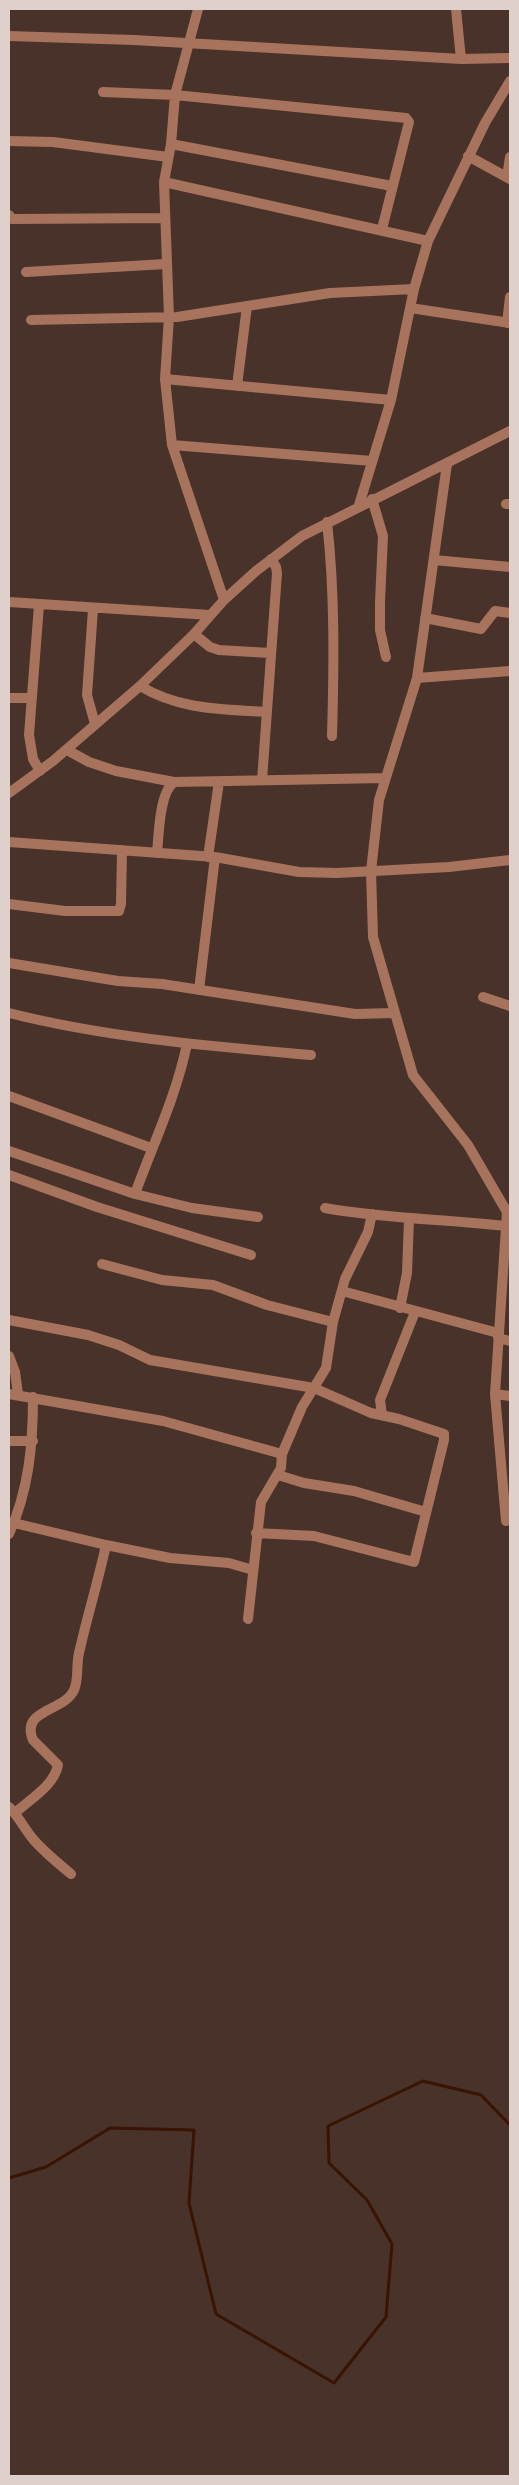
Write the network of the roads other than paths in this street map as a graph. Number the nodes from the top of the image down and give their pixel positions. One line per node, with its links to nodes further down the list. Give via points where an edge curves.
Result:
1 (198, 9): 4 (street)
2 (456, 9): 6 (street)
3 (9, 36): 4 (street)
4 (190, 43): 6 (street); 9 (street)
5 (510, 58): 6 (street)
6 (461, 60)
7 (510, 81): 12 (street)
8 (103, 92): 9 (street)
9 (175, 95): 11 (street); 17 (street, via 406,118 409,122)
10 (9, 141): 13 (street, via 53,142)
11 (171, 144): 13 (street); 17 (street)
12 (468, 156): 15 (street); 21 (street)
13 (168, 157): 16 (street)
14 (510, 157): 15 (street)
15 (509, 178)
16 (164, 182): 19 (street); 20 (street)
17 (392, 186): 20 (street)
18 (9, 215): 19 (street, via 12,219)
19 (165, 218): 22 (street)
20 (382, 230): 21 (street)
21 (428, 241): 24 (street)
22 (166, 264): 23 (street); 28 (street)
23 (26, 272)
24 (414, 289): 26 (street, via 330,294); 27 (street)
25 (510, 297): 30 (street)
26 (247, 306): 28 (street); 32 (street)
27 (410, 308): 30 (street); 33 (street)
28 (169, 317): 29 (street); 31 (street)
29 (31, 320)
30 (509, 323)
31 (165, 379): 32 (street); 35 (street)
32 (238, 386): 33 (street)
33 (391, 400): 36 (street)
34 (510, 431): 37 (street)
35 (172, 445): 36 (street); 44 (street)
36 (372, 461): 39 (street)
37 (447, 464): 38 (street); 42 (street)
38 (372, 499): 39 (street); 53 (street, via 383,536 380,630)
39 (359, 505): 40 (street)
40 (327, 522): 41 (street); 61 (street, via 331,556)
41 (271, 559): 44 (street); 52 (street, via 276,573)
42 (434, 560): 43 (street); 50 (street)
43 (510, 567)
44 (224, 600): 49 (street)
45 (9, 602): 46 (street)
46 (39, 605): 47 (street); 58 (street)
47 (93, 609): 49 (street); 60 (street, via 87,695)
48 (510, 613): 50 (street, via 495,611 481,630)
49 (210, 615): 51 (street)
50 (425, 618): 55 (street)
51 (194, 634): 52 (street, via 219,650); 56 (street)
52 (270, 653): 59 (street)
53 (386, 657)
54 (510, 671): 55 (street)
55 (417, 678): 64 (street)
56 (140, 686): 59 (street, via 159,697 189,706); 60 (street)
57 (9, 698): 58 (street)
58 (32, 698): 63 (street, via 29,735 33,759)
59 (266, 712): 65 (street)
60 (95, 724): 62 (street)
61 (332, 736)
62 (66, 750): 63 (street); 66 (street, via 116,771)
63 (40, 771): 68 (street)
64 (386, 778): 65 (street); 74 (street, via 379,800)
65 (262, 780): 67 (street)
66 (174, 782): 67 (street); 71 (street, via 166,794)
67 (219, 782): 72 (street)
68 (9, 793)
69 (9, 842): 70 (street)
70 (122, 850): 71 (street); 75 (street, via 122,904 118,911 65,911)
71 (157, 853): 72 (street)
72 (212, 857): 74 (street, via 299,872); 77 (street)
73 (510, 860): 74 (street)
74 (371, 871): 80 (street, via 372,937)
75 (9, 904)
76 (9, 963): 77 (street)
77 (199, 990): 80 (street, via 355,1014)
78 (483, 997): 79 (street)
79 (510, 1006)
80 (394, 1012): 91 (street, via 412,1075 468,1145)
81 (9, 1014): 82 (street)
82 (187, 1044): 83 (street); 85 (street, via 169,1110)
83 (312, 1054)
84 (9, 1096): 85 (street)
85 (151, 1148): 88 (street)
86 (9, 1150): 88 (street)
87 (9, 1175): 96 (street, via 97,1207)
88 (135, 1194): 93 (street, via 192,1208)
89 (510, 1197): 91 (street)
90 (325, 1208): 92 (street)
91 (507, 1212): 95 (street)
92 (372, 1214): 94 (street); 98 (street, via 368,1232)
93 (258, 1217)
94 (409, 1219): 95 (street, via 459,1220); 99 (street, via 407,1273)
95 (507, 1232): 103 (street)
96 (250, 1255)
97 (102, 1264): 102 (street, via 162,1280 213,1285 267,1305)
98 (342, 1291): 99 (street); 102 (street)
99 (400, 1308): 100 (street)
100 (415, 1312): 103 (street); 111 (street, via 380,1400)
101 (9, 1320): 106 (street, via 88,1336 119,1345 150,1360)
102 (333, 1322): 106 (street, via 326,1368)
103 (498, 1336): 104 (street); 108 (street)
104 (510, 1341)
105 (9, 1356): 107 (street, via 15,1372)
106 (314, 1388): 111 (street); 114 (street, via 302,1407)
107 (13, 1394): 110 (street)
108 (496, 1394): 109 (street); 118 (street)
109 (510, 1396)
110 (33, 1397): 113 (street); 114 (street, via 163,1421)
111 (382, 1415): 116 (street, via 444,1434)
112 (9, 1441): 113 (street)
113 (33, 1441): 117 (street, via 29,1470)
114 (282, 1454): 115 (street)
115 (278, 1475): 116 (street, via 354,1491); 119 (street, via 261,1502)
116 (426, 1512): 119 (street, via 414,1562 314,1536)
117 (13, 1518): 120 (street); 121 (street)
118 (506, 1522)
119 (256, 1533): 122 (street)
120 (9, 1534)
121 (106, 1545): 122 (street, via 183,1560 229,1563); 124 (street, via 78,1654 74,1690 68,1700 36,1716 32,1723 33,1740 58,1764 57,1772 49,1783)
122 (253, 1570): 123 (street)
123 (248, 1618)
124 (12, 1810): 125 (street, via 43,1850)
125 (71, 1874)

